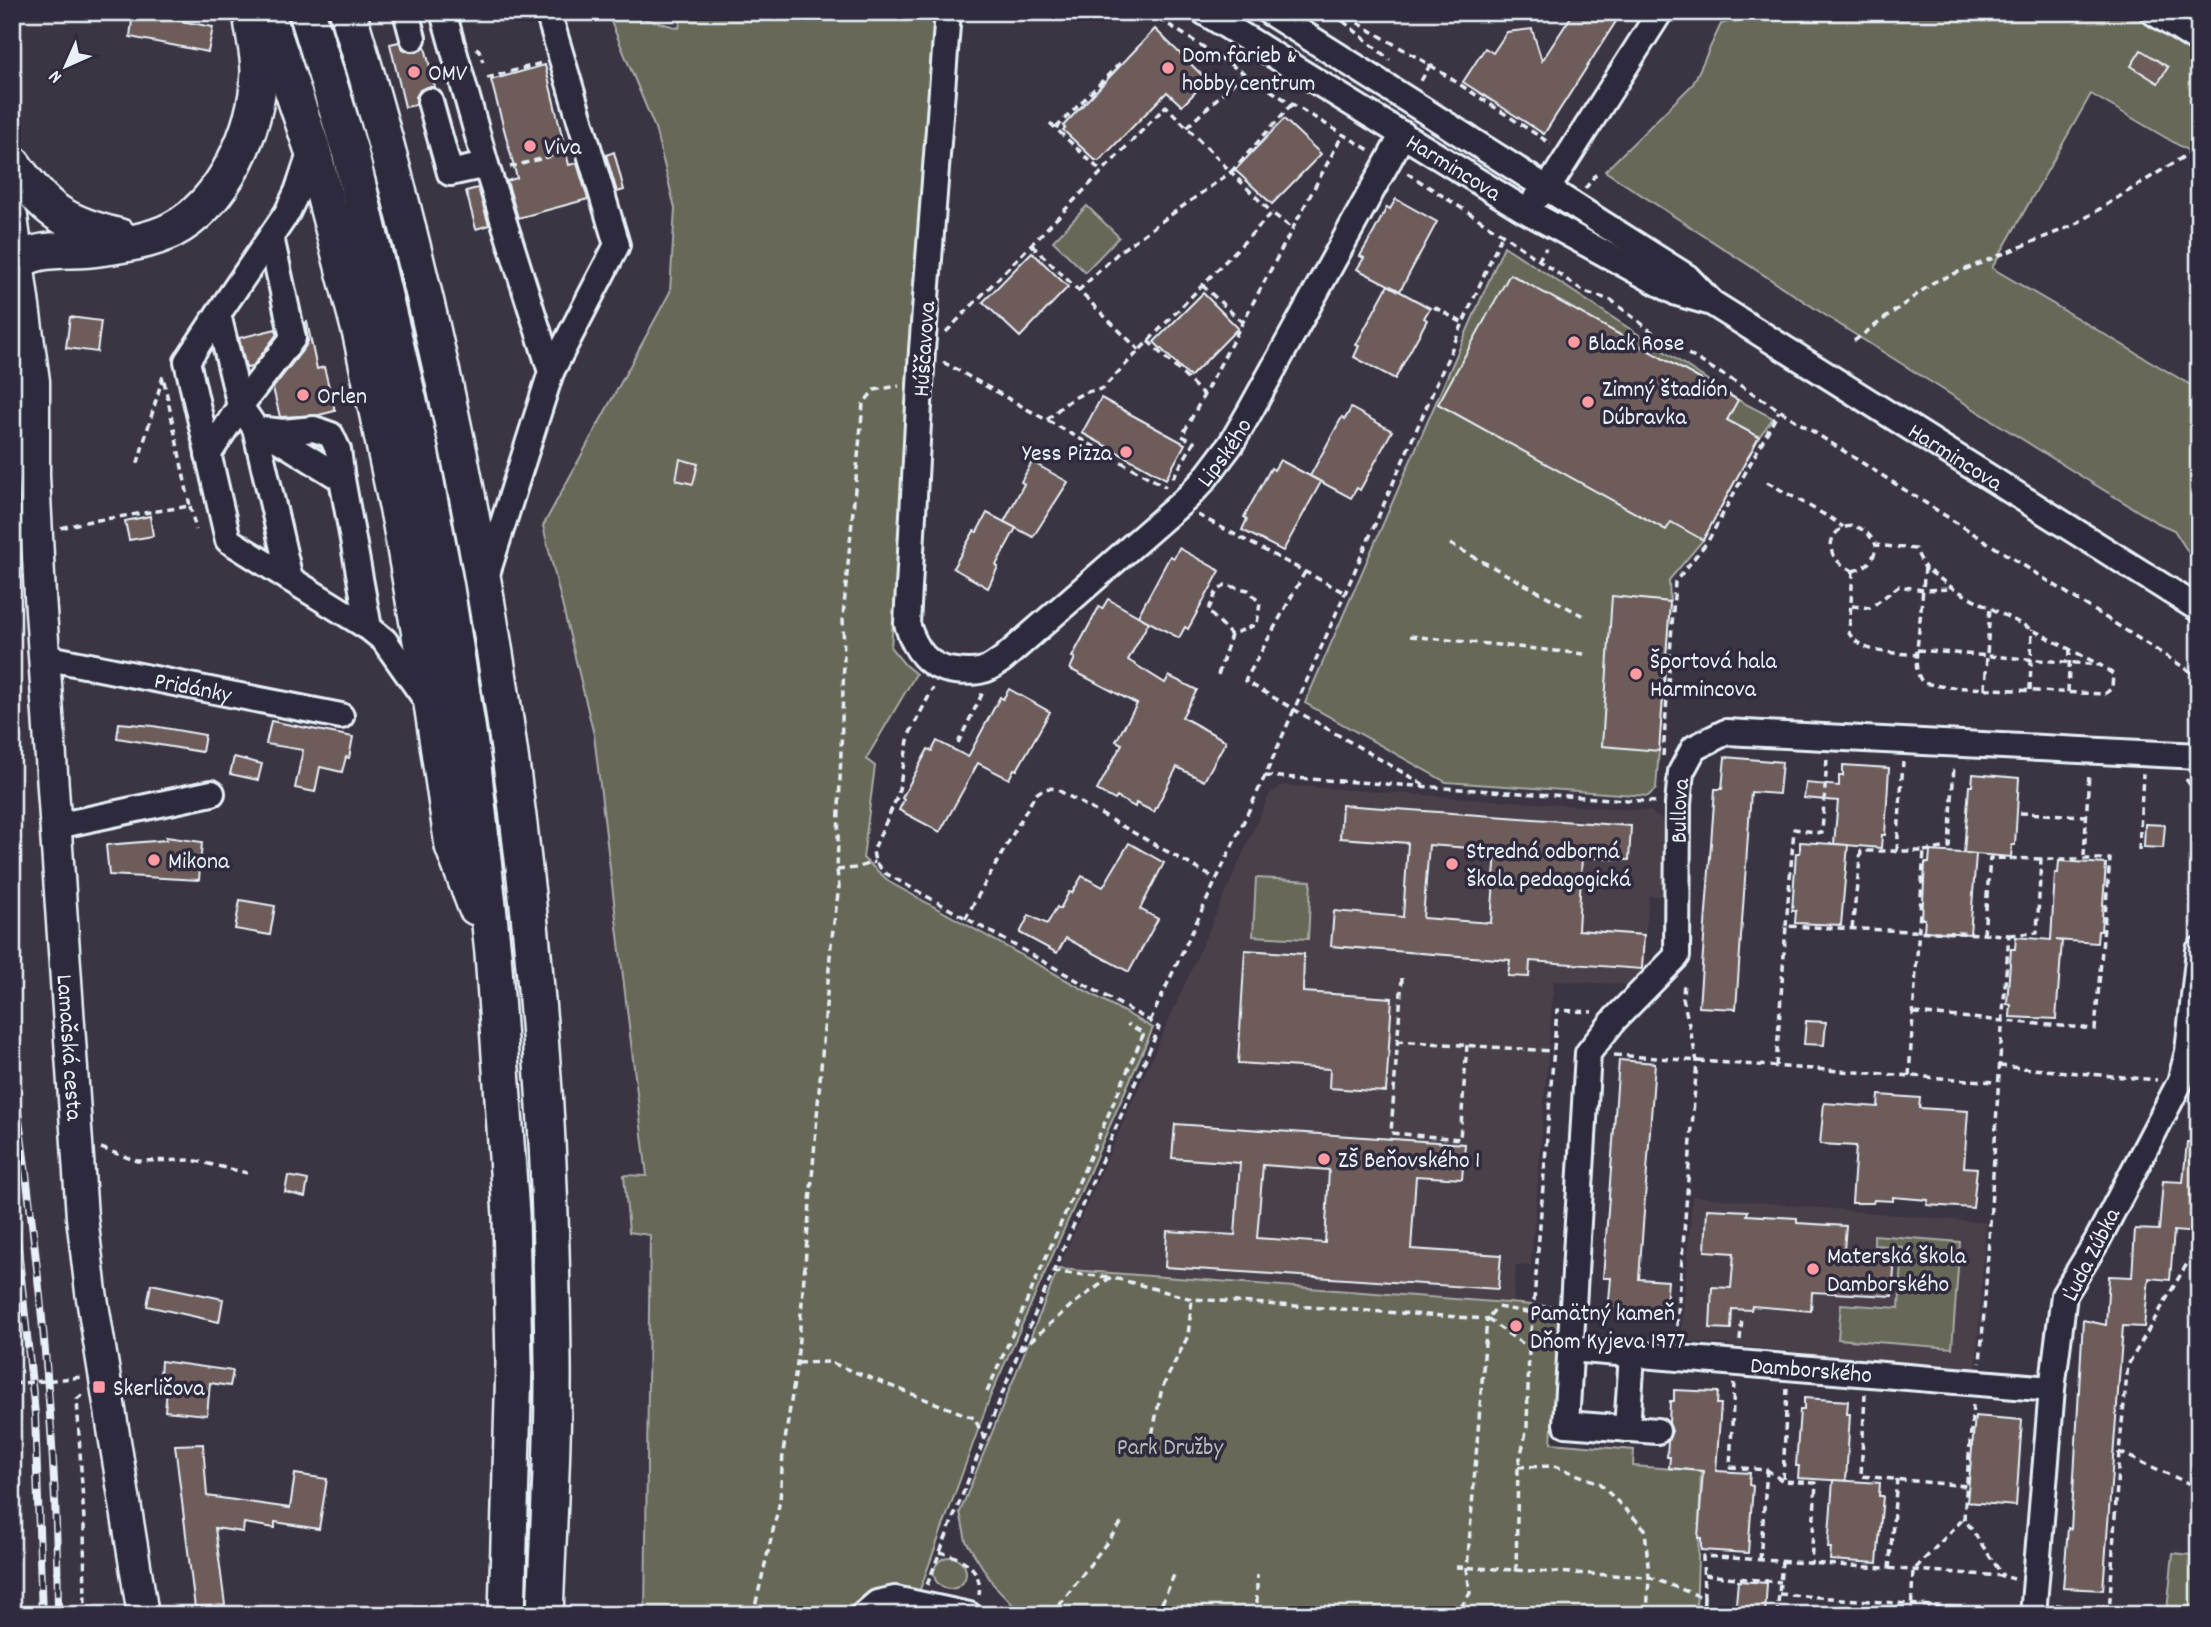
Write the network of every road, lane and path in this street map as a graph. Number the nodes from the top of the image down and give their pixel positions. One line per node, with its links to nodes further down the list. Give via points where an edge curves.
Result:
1 (251, 12): 50 (highway, via 259,71 239,150 206,205 161,235)
2 (266, 12): 36 (highway)
3 (307, 12): 148 (highway, via 349,152 418,440 471,751)
4 (348, 12): 20 (highway)
5 (360, 12): 20 (highway)
6 (406, 12): 17 (street)
7 (443, 12): 19 (street)
8 (548, 12): 66 (street, via 617,245)
9 (948, 12): 67 (street, Húščavova)
10 (1149, 12): 25 (path)
11 (1204, 12): 33 (street, Harmincova)
12 (1269, 12): 43 (street, Harmincova)
13 (1329, 12): 16 (path)
14 (1660, 12): 43 (street)
15 (2153, 12): 18 (street)
16 (1343, 21): 22 (path); 24 (path, via 1346,16)
17 (413, 38)
18 (2199, 41)
19 (454, 52): 21 (path, via 464,50 467,44 479,50 486,78 549,61); 40 (street)
20 (361, 56): 88 (highway, via 454,425)
21 (541, 59)
22 (1390, 60)
23 (1124, 61): 31 (path)
24 (1430, 65): 26 (path); 34 (path)
25 (1244, 73): 28 (path); 30 (path)
26 (1419, 84)
27 (430, 101): 40 (street, via 450,173)
28 (1292, 104): 32 (path); 42 (path)
29 (1050, 122): 31 (path)
30 (1187, 127): 41 (path, via 1166,106); 42 (path)
31 (1056, 128): 41 (path)
32 (1343, 134): 38 (path); 47 (path)
33 (1403, 134): 38 (street, Lipského); 44 (street, Harmincova)
34 (1554, 145)
35 (2199, 147): 62 (path, via 2074,225 1934,282)
36 (312, 148): 49 (street, via 297,192); 116 (highway, via 361,335)
37 (571, 151): 40 (path)
38 (1388, 161): 48 (path); 77 (street, Lipského, via 1231,444)
39 (12, 163): 50 (highway, via 43,202 63,218)
40 (498, 166): 66 (street)
41 (1102, 172): 51 (path)
42 (1231, 172): 45 (path); 54 (path, via 1120,251)
43 (1548, 188): 44 (street); 55 (street, Harmincova, via 1686,277)
44 (1523, 209): 55 (street, Harmincova, via 1677,293)
45 (1272, 213): 47 (path); 53 (path)
46 (12, 217): 52 (main road, Lamačská cesta)
47 (1293, 229): 58 (path)
48 (1502, 234): 59 (path); 70 (path, via 1584,292 1611,300 1656,335)
49 (271, 237): 57 (street); 69 (street, via 293,338)
50 (137, 241): 52 (highway, via 97,249 54,249)
51 (1032, 245): 54 (path); 60 (path)
52 (15, 264): 75 (main road, Lamačská cesta, via 34,381)
53 (1202, 285): 58 (path); 61 (path)
54 (1078, 291): 63 (path)
55 (1712, 303): 94 (street, Harmincova)
56 (1433, 307): 59 (path)
57 (218, 314): 69 (street); 73 (street, via 187,361)
58 (1243, 323): 68 (path)
59 (1463, 323): 91 (path)
60 (937, 340)
61 (1148, 341): 63 (path); 68 (path)
62 (1854, 341)
63 (1139, 350): 71 (path, via 1102,388 1067,400)
64 (934, 358): 71 (path)
65 (12, 370): 75 (main road, Lamačská cesta)
66 (551, 372): 88 (street)
67 (920, 383): 108 (street, Húščavova, via 907,624 926,661); 139 (path, via 874,390 863,404 843,617)
68 (1204, 395): 71 (path, via 1182,436 1194,442 1168,488)
69 (240, 407): 72 (street); 73 (street)
70 (1779, 411): 110 (path); 124 (path, via 1708,541 1675,582)
71 (1047, 420)
72 (255, 428): 87 (street); 96 (street, via 342,479)
73 (208, 455): 87 (street, via 228,540)
74 (137, 466): 78 (path, via 163,376)
75 (34, 476): 103 (main road, Lamačská cesta)
76 (1767, 482): 79 (path)
77 (1179, 505): 86 (path); 108 (street, Lipského, via 1003,659 984,670)
78 (190, 506): 80 (path); 81 (path)
79 (1843, 527): 83 (path, via 1855,526 1869,533); 85 (path, via 1833,536 1831,547 1834,557)
80 (56, 529)
81 (196, 530)
82 (1450, 544): 95 (path)
83 (1876, 545): 84 (path, via 1915,549); 85 (path, via 1870,562)
84 (1925, 568): 89 (path); 90 (path)
85 (1853, 571): 92 (path)
86 (1306, 572): 91 (path); 115 (path, via 1245,681)
87 (290, 579): 96 (street)
88 (484, 584): 232 (highway, via 512,756 544,1081 553,1364)
89 (1954, 589): 90 (path); 93 (path)
90 (1923, 590): 92 (path, via 1899,586 1870,608); 101 (path)
91 (1345, 593): 115 (path)
92 (1851, 606): 101 (path, via 1850,633 1860,646)
93 (1990, 606): 97 (path); 104 (path)
94 (2199, 609)
95 (1587, 618)
96 (369, 628): 116 (street, via 395,653)
97 (2032, 629): 100 (path); 105 (path)
98 (1231, 635): 98 (path, via 1257,624 1260,603 1248,590 1225,585 1208,611); 109 (path)
99 (1409, 636): 102 (path)
100 (2070, 649): 106 (path); 107 (path)
101 (1917, 652): 104 (path); 112 (path, via 1917,675 1923,683)
102 (1585, 654)
103 (44, 657): 117 (street, Pridánky); 132 (main road, Lamačská cesta)
104 (1987, 657): 105 (path); 112 (path)
105 (2030, 660): 106 (path); 113 (path)
106 (2070, 664): 107 (path); 114 (path)
107 (2100, 665): 114 (path, via 2113,674 2112,688 2105,694)
108 (945, 670): 138 (path, via 909,735 898,795 873,851)
109 (1218, 675)
110 (2199, 677)
111 (988, 681): 118 (path)
112 (1985, 689): 113 (path)
113 (2029, 690): 114 (path)
114 (2068, 692)
115 (1294, 707): 126 (path); 127 (path)
116 (433, 710): 148 (highway, via 453,846)
117 (341, 716)
118 (958, 743)
119 (1827, 748): 142 (path, via 1822,833 1794,830)
120 (2091, 750): 122 (street, Bullova); 129 (street, Bullova, via 1726,732 1694,748 1681,772); 131 (path)
121 (1903, 754): 134 (path)
122 (2199, 755)
123 (1955, 757): 135 (path, via 1949,848)
124 (1662, 763)
125 (2143, 769): 133 (path)
126 (1265, 776): 127 (path); 140 (path)
127 (1427, 787): 129 (path)
128 (212, 793): 132 (street, via 66,824)
129 (1678, 804): 160 (street, Bullova, via 1677,956 1615,1019)
130 (2020, 813): 131 (path)
131 (2087, 816): 136 (path)
132 (54, 822): 230 (main road, Lamačská cesta, via 82,1217)
133 (2139, 850)
134 (1897, 851): 135 (path); 143 (path, via 1861,850)
135 (1924, 851): 144 (path)
136 (2084, 857): 137 (path); 153 (path, via 2110,859 2095,1030)
137 (2041, 859): 145 (path, via 1990,858); 146 (path, via 2036,933)
138 (875, 862): 139 (path); 141 (path, via 884,873)
139 (837, 870): 183 (path)
140 (1216, 879): 141 (path, via 1048,788 1035,795); 152 (path)
141 (965, 919): 152 (path)
142 (1786, 926): 143 (path); 162 (path)
143 (1852, 929): 144 (path)
144 (1919, 932): 145 (path); 151 (path)
145 (1984, 934): 146 (path)
146 (2009, 935): 153 (path)
147 (2199, 950): 166 (street, Ľuda Zúbka, via 2190,1040)
148 (493, 953): 231 (highway, via 511,1215)
149 (1685, 970): 161 (path, via 1683,998)
150 (1402, 978): 155 (path)
151 (1914, 1013): 153 (path); 164 (path)
152 (1150, 1021): 158 (path, via 1158,1028)
153 (2002, 1022): 163 (path)
154 (1127, 1024): 156 (path, via 1144,1033)
155 (1396, 1041): 157 (path); 157 (path, via 1391,1133 1460,1139)
156 (1140, 1042): 158 (path); 170 (path)
157 (1467, 1045): 159 (path)
158 (1150, 1047): 171 (path)
159 (1553, 1051)
160 (1588, 1054): 161 (path); 179 (street)
161 (1697, 1061): 162 (path); 177 (path)
162 (1776, 1066): 164 (path)
163 (1998, 1066): 165 (path); 166 (path)
164 (1909, 1076): 165 (path)
165 (1997, 1082): 188 (path)
166 (2180, 1082): 191 (street, Ľuda Zúbka, via 2064,1295)
167 (96, 1146): 168 (path, via 137,1161 192,1160)
168 (247, 1173)
169 (2199, 1243): 197 (path, via 2128,1366)
170 (1046, 1256): 171 (path); 192 (path)
171 (1057, 1261): 172 (path)
172 (1053, 1272): 173 (path); 181 (path)
173 (1111, 1277): 174 (path); 181 (path)
174 (1192, 1299): 175 (path); 196 (path, via 1188,1336 1162,1388)
175 (1487, 1318): 178 (path); 178 (path, via 1497,1307 1533,1313); 211 (path)
176 (1742, 1318): 180 (path)
177 (1675, 1343)
178 (1529, 1348): 198 (path, via 1527,1428)
179 (1570, 1349): 182 (street, Damborského); 193 (street, via 1566,1424)
180 (1740, 1350)
181 (1019, 1351): 195 (path)
182 (1632, 1354): 188 (street, Damborského); 193 (street)
183 (797, 1363): 195 (path, via 829,1363 974,1418); 233 (path, via 780,1501)
184 (83, 1377): 186 (path, bridge, via 13,1384)
185 (1735, 1379): 199 (path, via 1730,1467)
186 (12, 1380)
187 (1788, 1383): 201 (path)
188 (1979, 1383): 191 (street, Damborského); 202 (path)
189 (84, 1384): 229 (path, via 84,1395 77,1399)
190 (1865, 1388): 200 (path, via 1861,1476)
191 (2052, 1389): 221 (street, Ľuda Zúbka)
192 (987, 1392)
193 (1627, 1429): 194 (street)
194 (1657, 1431)
195 (984, 1438): 206 (path)
196 (1150, 1445)
197 (2119, 1452): 203 (path); 227 (path)
198 (1518, 1467): 214 (path); 219 (path, via 1554,1466 1599,1483 1645,1529)
199 (1767, 1471): 201 (path); 207 (path)
200 (1896, 1479): 202 (path); 212 (path)
201 (1783, 1481): 209 (path, via 1816,1483)
202 (1967, 1486): 204 (path)
203 (2199, 1488)
204 (1964, 1518): 213 (path); 218 (path)
205 (1123, 1521): 235 (path)
206 (939, 1552): 223 (path); 226 (path, via 957,1556 975,1569 980,1587)
207 (1760, 1560): 208 (path); 216 (path, via 1703,1556)
208 (1782, 1562): 209 (path); 220 (path)
209 (1811, 1564): 212 (path)
210 (1456, 1567): 211 (path)
211 (1467, 1569): 214 (path); 238 (path, via 1470,1593)
212 (1889, 1569): 213 (path)
213 (1913, 1570): 218 (path); 225 (path)
214 (1516, 1571): 219 (path)
215 (1174, 1575): 236 (path)
216 (1704, 1575): 220 (path); 224 (path)
217 (1258, 1576): 237 (path)
218 (2003, 1576): 221 (path)
219 (1649, 1577): 224 (path); 239 (path)
220 (1780, 1582): 222 (path)
221 (2035, 1584): 228 (street, Ľuda Zúbka)
222 (1779, 1594): 225 (path); 241 (path)
223 (923, 1596): 226 (street); 234 (street, via 877,1604)
224 (1704, 1598): 240 (path)
225 (1911, 1604): 228 (path); 242 (path)
226 (974, 1609)
227 (2109, 1612): 243 (path, via 2053,1604); 244 (path)
228 (2026, 1614)
229 (85, 1615)
230 (143, 1615)
231 (507, 1615)
232 (545, 1615)
233 (753, 1615)
234 (863, 1615)
235 (1052, 1615)
236 (1157, 1615)
237 (1257, 1615)
238 (1456, 1615)
239 (1647, 1615)
240 (1703, 1615)
241 (1777, 1615)
242 (1911, 1615)
243 (2052, 1615)
244 (2155, 1615)

